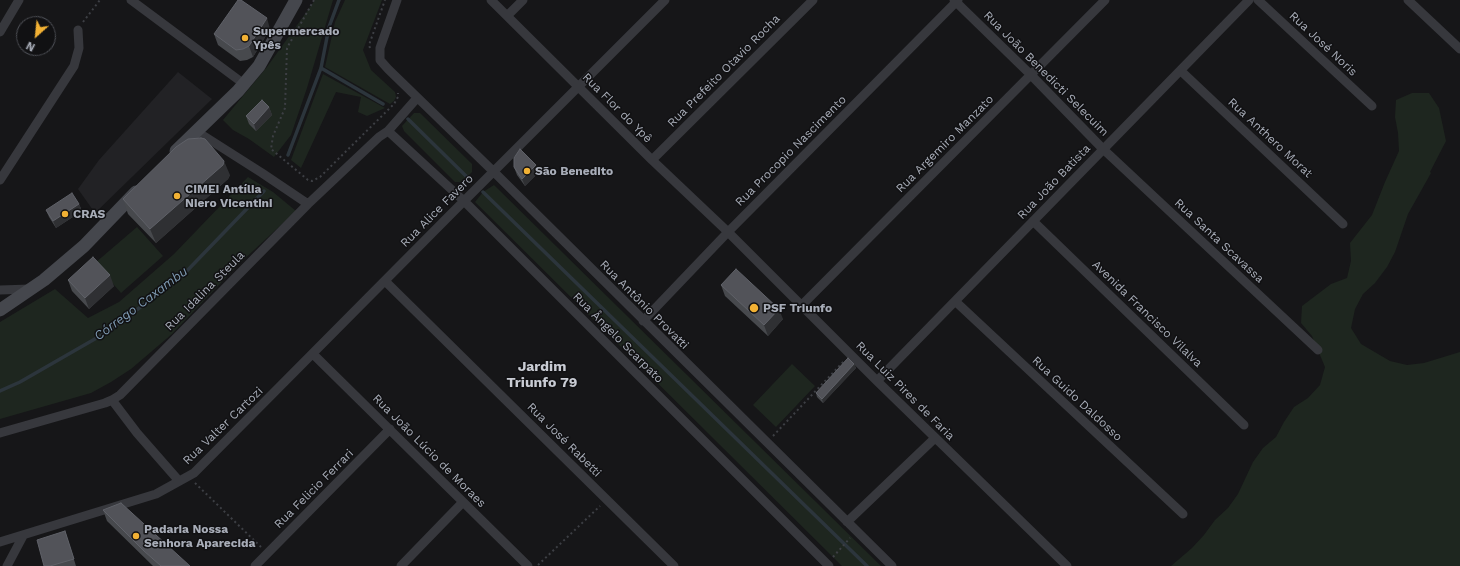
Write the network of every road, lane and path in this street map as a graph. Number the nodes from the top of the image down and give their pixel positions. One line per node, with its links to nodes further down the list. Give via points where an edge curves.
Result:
1 (19, 0): 19 (street)
2 (100, 0): 18 (path)
3 (131, 0): 24 (street)
4 (296, 0): 24 (street, via 259,66)
5 (314, 0): 26 (path, via 286,48 285,108 273,136 271,149 312,181 320,177 394,104 398,97)
6 (385, 0): 21 (path, via 369,45)
7 (397, 0): 27 (street, Rua Antônio Provatti, via 380,48 380,60)
8 (491, 0): 17 (street, Rua Flor do Ypê)
9 (523, 0): 17 (street)
10 (666, 0): 25 (street, Rua Alice Favero)
11 (813, 0): 33 (street, Rua Prefeito Otavio Rocha)
12 (1105, 0): 23 (street, Rua Argemiro Manzato)
13 (1249, 0): 22 (street, Rua João Batista)
14 (1258, 0): 28 (street, Rua José Noris)
15 (1408, 0): 20 (street)
16 (956, 1): 23 (street, Rua João Benedicti Selecuim); 41 (street, Rua Procopio Nascimento)
17 (508, 16): 25 (street, Rua Flor do Ypê)
18 (78, 30): 35 (street, via 79,48 74,66)
19 (0, 32)
20 (1460, 49)
21 (370, 52)
22 (1181, 71): 31 (street, Rua João Batista); 40 (street, Rua Anthero Morat)
23 (1031, 75): 31 (street, Rua João Benedicti Selecuim); 46 (street, Rua Argemiro Manzato)
24 (244, 84): 29 (street)
25 (579, 87): 33 (street, Rua Flor do Ypê); 34 (street, Rua Alice Favero)
26 (396, 90)
27 (417, 98): 30 (street, Rua Idalina Steula); 34 (street, Rua Antônio Provatti)
28 (1372, 106)
29 (196, 131): 32 (street); 38 (street)
30 (388, 131): 37 (street, Rua Ângelo Scarpato); 38 (street, Rua Idalina Steula, via 379,136)
31 (1103, 149): 39 (street, Rua João Batista); 49 (street, Rua Santa Scavassa)
32 (170, 158)
33 (652, 160): 41 (street, Rua Flor do Ypê)
34 (494, 172): 37 (street, Rua Alice Favero); 48 (street, Rua Antônio Provatti)
35 (0, 180)
36 (143, 186): 43 (street, via 84,246)
37 (464, 201): 42 (street, Rua Alice Favero); 70 (street, Rua Ângelo Scarpato)
38 (308, 204): 53 (street, Rua Idalina Steula)
39 (1033, 221): 45 (street, Rua João Batista); 54 (street, Avenida Francisco Vilalva)
40 (1343, 224)
41 (728, 232): 46 (street, Rua Luiz Pires de Faria); 48 (street, Rua Procopio Nascimento)
42 (385, 281): 50 (street, Rua Alice Favero); 61 (street, Rua José Rabetti)
43 (32, 288): 44 (street); 47 (street)
44 (0, 290)
45 (955, 301): 52 (street, Rua João Batista); 63 (street, Rua Guido Daldosso)
46 (802, 305): 52 (street, Rua Luiz Pires de Faria)
47 (0, 310)
48 (643, 321): 58 (street, Rua Antônio Provatti)
49 (1318, 350)
50 (313, 354): 55 (street, Rua João Lúcio de Moraes); 59 (street, Rua Valter Cartozi)
51 (847, 358): 58 (path)
52 (877, 381): 57 (street, Rua Luiz Pires de Faria)
53 (112, 400): 56 (street, Rua Idalina Steula); 60 (street)
54 (1244, 425)
55 (390, 429): 62 (street, Rua João Lúcio de Moraes); 69 (street, Rua Felicio Ferrari)
56 (0, 433)
57 (935, 438): 64 (street); 80 (street, Rua Luiz Pires de Faria)
58 (766, 442): 64 (street, Rua Antônio Provatti)
59 (188, 477): 60 (street, Rua Valter Cartozi); 69 (path)
60 (179, 481): 65 (street, Rua Valter Cartozi, via 156,494)
61 (606, 499): 75 (path); 76 (street, Rua José Rabetti)
62 (463, 502): 73 (street); 74 (street, Rua João Lúcio de Moraes)
63 (1183, 514)
64 (847, 522): 79 (street, Rua Antônio Provatti)
65 (23, 536): 67 (street, Rua Valter Cartozi); 71 (street)
66 (850, 539): 68 (path)
67 (0, 542)
68 (839, 550)
69 (268, 553): 72 (street, Rua Felicio Ferrari)
70 (822, 559): 77 (street); 78 (street, Rua Ângelo Scarpato)
71 (7, 566)
72 (255, 566)
73 (401, 566)
74 (528, 566)
75 (537, 566)
76 (674, 566)
77 (814, 566)
78 (829, 566)
79 (892, 566)
80 (1067, 566)

